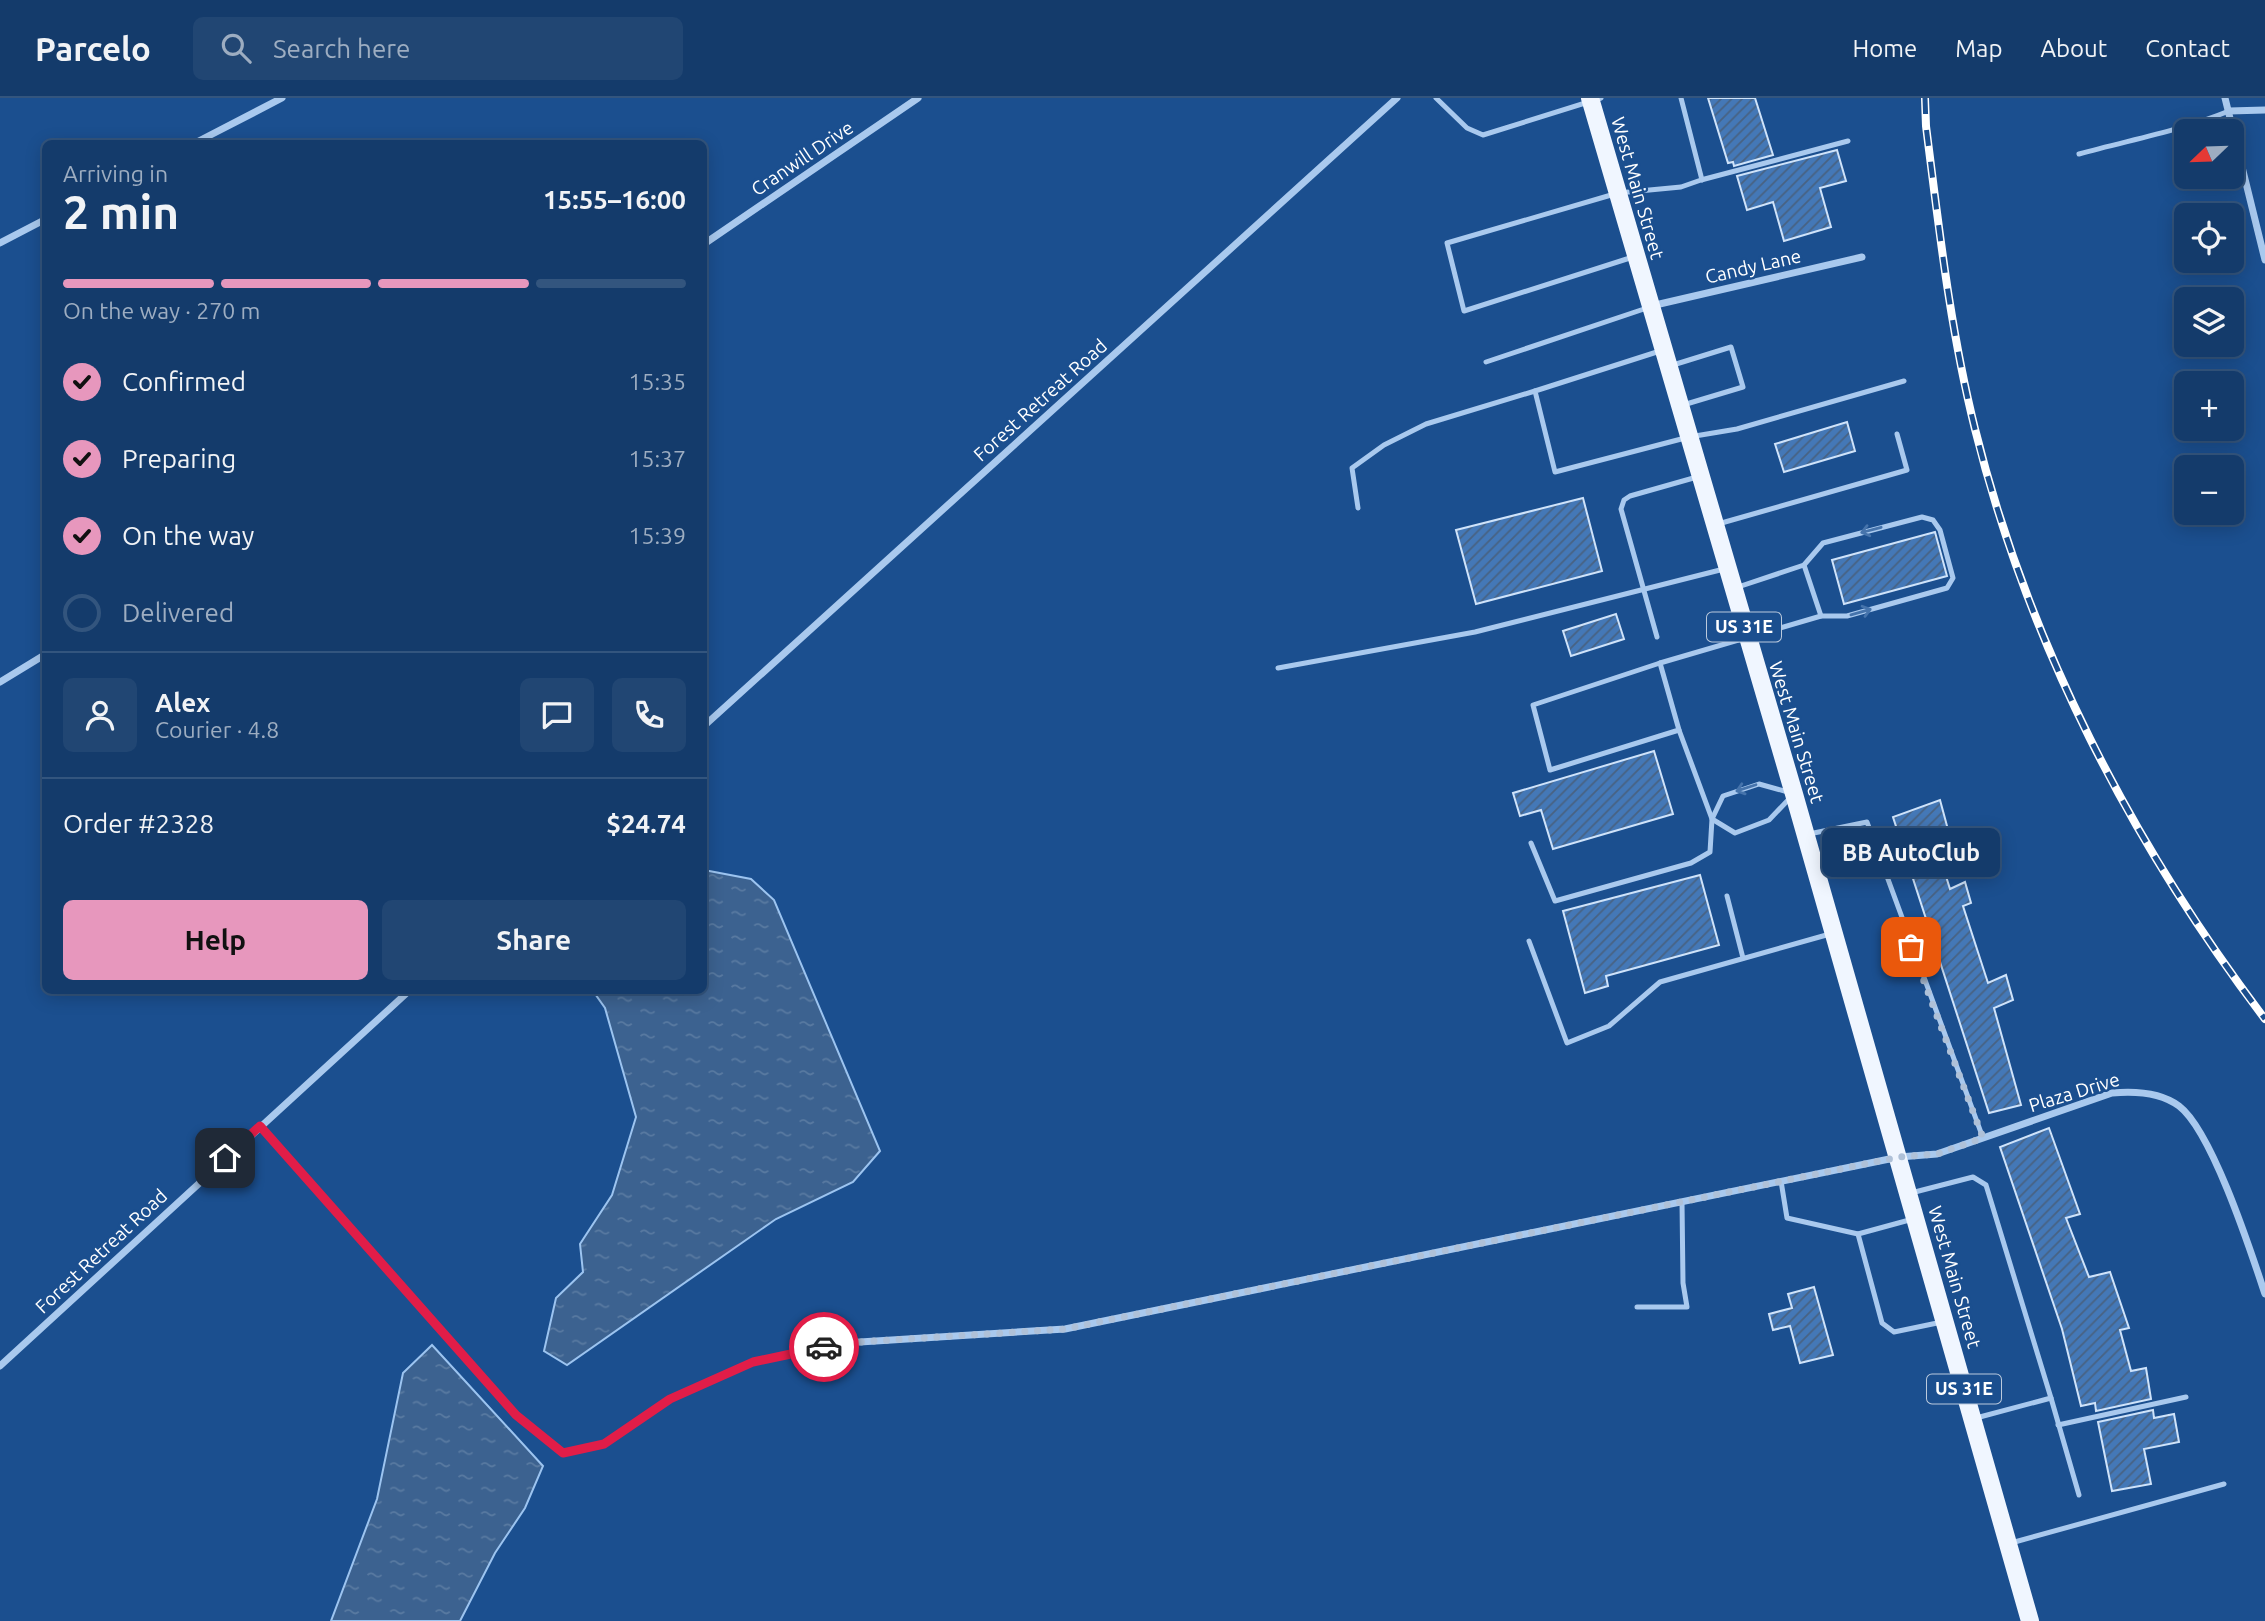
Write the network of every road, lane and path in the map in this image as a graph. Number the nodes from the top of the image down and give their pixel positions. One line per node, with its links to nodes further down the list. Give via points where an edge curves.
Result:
1 (282, 98): 10 (street)
2 (918, 98): 16 (street, Cranwill Drive)
3 (1397, 98): 43 (street, Forest Retreat Road)
4 (1436, 98): 7 (lane, via 1466,128 1483,135)
5 (1681, 98): 13 (lane)
6 (2225, 98): 9 (street)
7 (1594, 100): 14 (main road, West Main Street / US 31E)
8 (2265, 110): 9 (street)
9 (2229, 111): 12 (lane, via 2164,134); 20 (street)
10 (201, 140)
11 (1848, 141): 13 (lane)
12 (2079, 155)
13 (1702, 180): 14 (lane)
14 (1618, 194): 18 (main road, West Main Street / US 31E); 18 (lane, via 1447,243 1464,311)
15 (42, 221): 17 (street)
16 (707, 242)
17 (0, 243)
18 (1636, 256): 21 (main road, West Main Street / US 31E)
19 (1862, 257): 21 (street, Candy Lane)
20 (2265, 260)
21 (1650, 307): 22 (main road, West Main Street / US 31E); 23 (lane)
22 (1666, 358): 25 (lane); 26 (main road, West Main Street / US 31E); 26 (lane, via 1731,347 1743,387)
23 (1486, 362)
24 (1904, 381): 28 (lane, via 1737,429)
25 (1535, 391): 28 (lane, via 1555,472); 30 (lane, via 1426,424 1384,445 1352,468)
26 (1680, 406): 28 (main road, West Main Street / US 31E)
27 (1897, 433): 31 (lane, via 1907,470)
28 (1689, 437): 29 (main road, West Main Street / US 31E)
29 (1700, 476): 31 (main road, West Main Street / US 31E); 35 (lane, via 1625,500 1623,519)
30 (1357, 508)
31 (1715, 525): 33 (main road, West Main Street / US 31E)
32 (1804, 565): 34 (lane); 36 (lane); 36 (lane, one-way to 32, via 1847,616 1947,588 1953,578 1940,530 1933,520 1922,517 1824,543)
33 (1727, 569): 34 (main road, West Main Street / US 31E); 35 (lane)
34 (1733, 589): 38 (main road, West Main Street / US 31E)
35 (1644, 590): 37 (lane); 41 (lane, via 1461,635)
36 (1821, 616): 38 (lane)
37 (1657, 637)
38 (1748, 639): 40 (lane); 45 (main road, West Main Street / US 31E)
39 (42, 656): 42 (street)
40 (1660, 663): 44 (lane); 44 (lane, via 1533,705 1550,770)
41 (1278, 668)
42 (0, 682)
43 (707, 723)
44 (1679, 730): 46 (lane)
45 (1794, 794): 46 (lane, via 1769,820 1735,833); 46 (lane, one-way to 46, via 1759,784 1723,796); 47 (main road, West Main Street / US 31E)
46 (1713, 819): 48 (lane, via 1710,852 1691,863 1555,901)
47 (1806, 834): 50 (main road, West Main Street / US 31E); 55 (lane, via 1867,822)
48 (1531, 843)
49 (1727, 896): 52 (lane)
50 (1833, 933): 52 (lane); 56 (main road, West Main Street / US 31E)
51 (1529, 940): 52 (lane, via 1567,1043 1609,1026 1660,982)
52 (1743, 958)
53 (406, 994): 54 (street, Forest Retreat Road)
54 (260, 1126): 59 (street, Plaza Drive, via 516,1415 563,1453 604,1444 670,1399 753,1362 844,1343 1065,1329); 65 (street, Forest Retreat Road)
55 (1983, 1138): 56 (street, Plaza Drive, via 1937,1154); 62 (street, Plaza Drive, via 2112,1093 2136,1090 2179,1106 2212,1155)
56 (1899, 1157): 57 (street, Plaza Drive); 58 (main road, West Main Street / US 31E)
57 (1781, 1181): 59 (street, Plaza Drive); 61 (lane, via 1787,1218)
58 (1910, 1194): 60 (main road, West Main Street / US 31E); 67 (lane, via 1973,1177 1986,1185)
59 (1682, 1202): 63 (lane, via 1687,1307)
60 (1916, 1218): 61 (lane); 64 (main road, West Main Street / US 31E)
61 (1858, 1234): 64 (lane, via 1882,1324 1894,1332)
62 (2265, 1294)
63 (1637, 1307)
64 (1945, 1321): 68 (main road, West Main Street / US 31E)
65 (0, 1366)
66 (2186, 1397): 69 (lane)
67 (2051, 1398): 68 (lane); 69 (lane)
68 (1973, 1419): 72 (main road, West Main Street / US 31E)
69 (2058, 1424): 71 (lane)
70 (2224, 1484): 72 (lane)
71 (2079, 1495)
72 (2008, 1544): 73 (main road, West Main Street / US 31E)
73 (2030, 1621)

